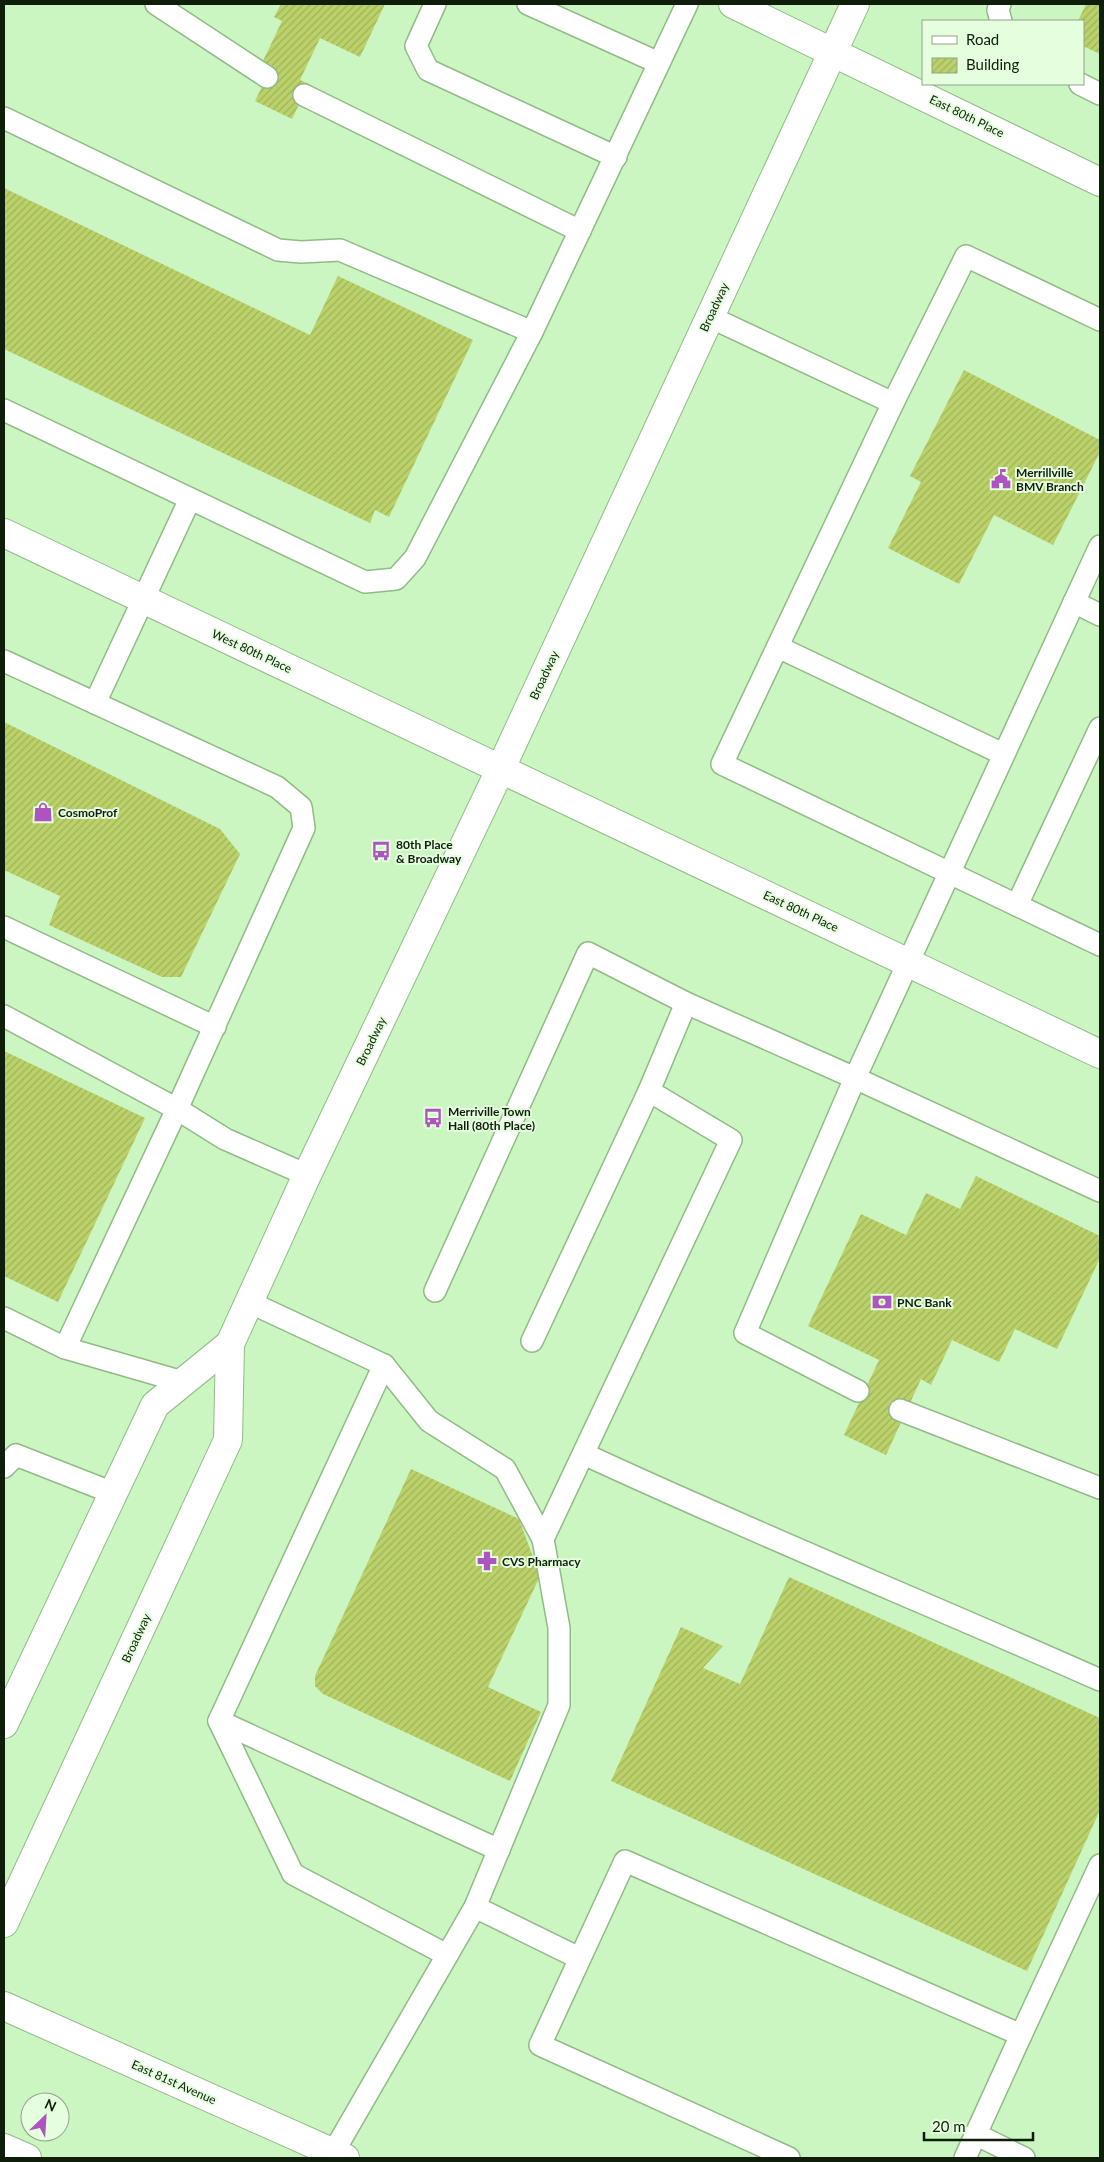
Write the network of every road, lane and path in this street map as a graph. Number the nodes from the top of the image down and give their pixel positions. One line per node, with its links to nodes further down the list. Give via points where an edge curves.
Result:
1 (156, 4): 11 (lane)
2 (435, 4): 16 (lane, via 416,46 428,70)
3 (528, 4): 10 (lane)
4 (687, 4): 10 (lane)
5 (733, 4): 9 (main road, East 80th Place)
6 (855, 4): 9 (main road, Broadway)
7 (1000, 4): 8 (lane)
8 (1001, 20)
9 (833, 51): 17 (main road, East 80th Place); 19 (main road, Broadway)
10 (659, 63): 16 (lane)
11 (267, 77)
12 (1082, 85): 13 (lane)
13 (1100, 94)
14 (304, 95): 18 (lane)
15 (4, 118): 21 (lane, via 278,250 340,250)
16 (616, 157): 18 (lane)
17 (1100, 182)
18 (580, 231): 21 (lane)
19 (710, 317): 22 (lane); 35 (main road, Broadway)
20 (1100, 320): 22 (lane, via 966,256)
21 (532, 332): 24 (lane, via 414,558 396,579 365,582)
22 (893, 403): 30 (lane)
23 (4, 410): 24 (lane)
24 (190, 498): 27 (lane)
25 (4, 533): 27 (main road, West 80th Place)
26 (1100, 546): 28 (lane)
27 (143, 599): 32 (lane); 35 (main road, West 80th Place)
28 (1074, 602): 29 (lane); 34 (lane)
29 (1100, 615)
30 (778, 647): 34 (lane); 36 (lane, via 722,764)
31 (4, 661): 32 (lane)
32 (95, 703): 43 (lane, via 276,787 301,807 304,828)
33 (1100, 728): 37 (lane)
34 (1003, 754): 36 (lane)
35 (501, 768): 40 (main road, East 80th Place); 48 (main road, Broadway)
36 (948, 872): 37 (lane); 40 (lane)
37 (1017, 905): 39 (lane)
38 (4, 927): 43 (lane)
39 (1100, 945)
40 (908, 962): 44 (main road, East 80th Place); 45 (lane)
41 (686, 1003): 45 (lane); 46 (lane); 50 (lane, via 588,953)
42 (4, 1016): 47 (lane)
43 (214, 1026): 47 (lane)
44 (1100, 1054)
45 (854, 1078): 49 (lane); 58 (lane, via 745,1333)
46 (648, 1091): 53 (lane); 60 (lane, via 731,1140)
47 (177, 1109): 48 (lane, via 225,1139); 55 (lane)
48 (307, 1175): 51 (main road, Broadway)
49 (1100, 1191)
50 (434, 1291)
51 (249, 1302): 54 (main road, Broadway); 56 (lane)
52 (4, 1318): 55 (lane)
53 (532, 1341)
54 (230, 1344): 57 (main road, Broadway); 71 (main road, Broadway, via 228,1440)
55 (65, 1348): 57 (lane)
56 (384, 1365): 64 (lane, via 429,1421 505,1469); 66 (lane)
57 (182, 1382): 63 (main road, Broadway, via 155,1405)
58 (858, 1391)
59 (900, 1410): 62 (lane)
60 (584, 1454): 64 (lane); 65 (lane)
61 (4, 1467): 63 (lane, via 16,1455)
62 (1100, 1488)
63 (113, 1492): 67 (main road, Broadway)
64 (543, 1539): 68 (lane, via 559,1628 559,1705)
65 (1100, 1680)
66 (218, 1721): 68 (lane); 72 (lane, via 293,1874)
67 (4, 1724)
68 (498, 1850): 70 (lane)
69 (1100, 1865): 75 (lane)
70 (475, 1907): 72 (lane); 73 (lane)
71 (4, 1923)
72 (447, 1955): 78 (lane)
73 (579, 1958): 75 (lane, via 625,1861); 80 (lane, via 540,2045)
74 (4, 2006): 78 (main road, East 81st Avenue)
75 (1021, 2035): 76 (lane)
76 (975, 2134): 81 (lane); 82 (lane)
77 (4, 2148): 79 (main road)
78 (339, 2156)
79 (27, 2158)
80 (789, 2158)
81 (965, 2158)
82 (1024, 2158)

